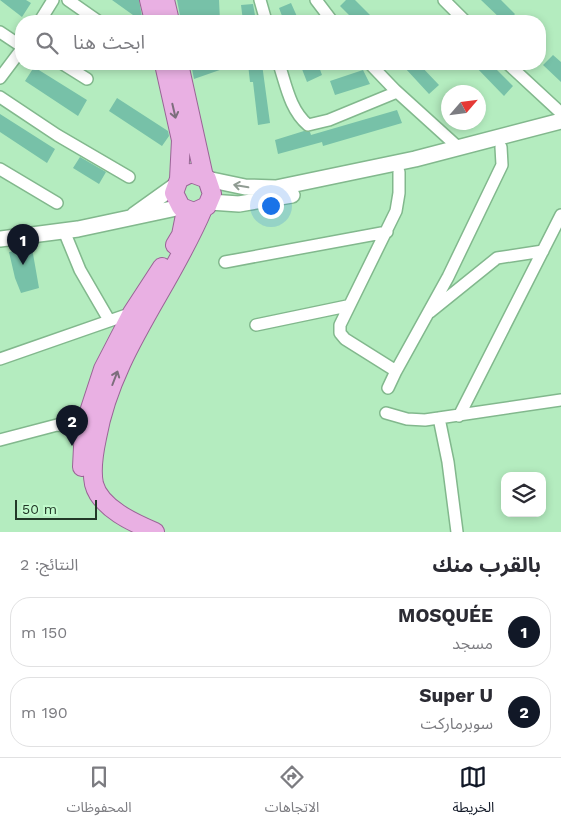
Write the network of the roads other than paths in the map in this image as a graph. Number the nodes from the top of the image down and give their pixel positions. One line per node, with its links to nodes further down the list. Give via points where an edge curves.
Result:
1 (53, 0): 8 (street)
2 (68, 0): 9 (street)
3 (149, 0): 10 (main road)
4 (165, 0): 11 (main road)
5 (260, 0): 12 (street)
6 (316, 0): 13 (street)
7 (444, 0): 14 (street)
8 (44, 15)
9 (89, 15)
10 (153, 15)
11 (169, 15)
12 (264, 15)
13 (327, 15)
14 (459, 15)
15 (0, 32): 16 (street)
16 (15, 42)
17 (15, 58): 24 (street)
18 (73, 70): 25 (street)
19 (165, 70): 37 (main road, one-way to 37, via 181,140)
20 (180, 70): 36 (main road)
21 (281, 70): 26 (street, via 294,108 308,125 329,120)
22 (376, 70): 26 (street)
23 (514, 70): 28 (street)
24 (0, 78)
25 (87, 79)
26 (397, 92): 32 (street)
27 (0, 97): 35 (street)
28 (561, 113)
29 (561, 120): 32 (main road)
30 (561, 131): 31 (main road)
31 (502, 147): 34 (main road); 49 (street, via 502,165)
32 (459, 148): 36 (main road, one-way to 36, via 276,188 245,187)
33 (0, 169): 38 (street)
34 (399, 172): 39 (main road, via 252,202); 43 (street, via 396,211)
35 (129, 177)
36 (205, 178): 37 (main road, via 191,174); 39 (main road, via 212,194)
37 (177, 182): 39 (main road, via 176,201); 41 (main road)
38 (58, 203)
39 (195, 207): 41 (main road); 48 (main road, via 181,236); 62 (main road, one-way to 39, via 136,524 102,499 94,484 94,454 102,410 125,351 178,262)
40 (561, 215): 45 (street)
41 (131, 217): 42 (main road)
42 (64, 231): 44 (main road); 50 (street, via 80,270)
43 (387, 232): 46 (street); 47 (street)
44 (0, 239)
45 (543, 250): 49 (street, via 497,258); 57 (street)
46 (225, 262)
47 (347, 306): 51 (street); 53 (street, via 340,333)
48 (132, 313): 50 (street); 59 (main road, via 103,369)
49 (426, 315): 53 (street)
50 (109, 320): 52 (street)
51 (256, 325)
52 (0, 359)
53 (396, 371): 54 (street)
54 (388, 388)
55 (561, 400): 57 (street)
56 (386, 413): 58 (street, via 407,420)
57 (459, 416): 58 (street)
58 (439, 418): 63 (street)
59 (84, 427): 60 (street, via 57,426); 61 (main road, via 82,473 86,492 97,508)
60 (0, 440)
61 (130, 532)
62 (155, 532)
63 (457, 532)

